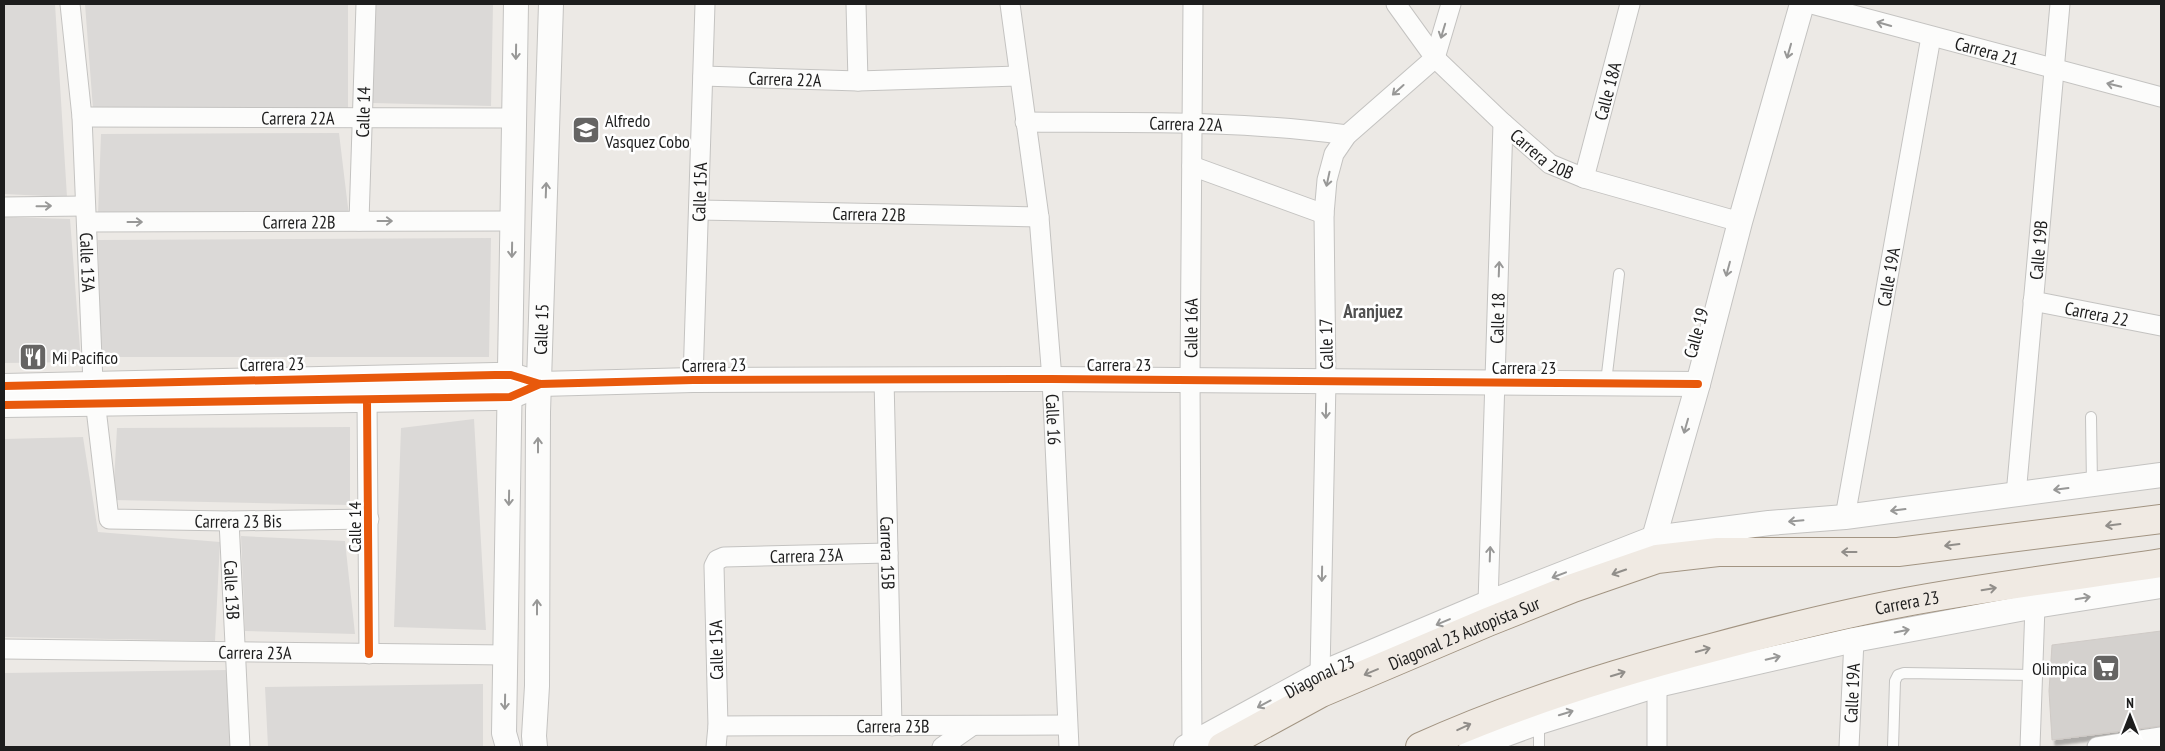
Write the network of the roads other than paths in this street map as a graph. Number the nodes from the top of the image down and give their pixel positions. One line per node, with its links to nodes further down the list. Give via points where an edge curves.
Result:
1 (70, 4): 22 (street, Calle 13A)
2 (366, 4): 23 (street, Calle 14)
3 (516, 4): 24 (street, Calle 15, one-way to 24)
4 (551, 4): 49 (street, Calle 15, one-way to 4)
5 (705, 4): 18 (street, Calle 15A)
6 (856, 4): 20 (street)
7 (1010, 4): 19 (street, Calle 16)
8 (1193, 4): 27 (street, Calle 16A)
9 (1396, 4): 16 (street, Carrera 20B)
10 (1451, 4): 16 (street, one-way to 16)
11 (1630, 4): 30 (street, Calle 18A)
12 (1802, 4): 38 (street, Calle 19, one-way to 38)
13 (1812, 4): 15 (street, Carrera 21, one-way to 13)
14 (2060, 4): 17 (street, Calle 19B)
15 (1931, 37): 17 (street, Carrera 21); 60 (street, Calle 19A)
16 (1435, 58): 26 (street, Carrera 20B); 28 (street, Calle 17, one-way to 28)
17 (2054, 70): 21 (street, Carrera 21, one-way to 17); 40 (street, Calle 19B)
18 (703, 76): 20 (street, Carrera 22A); 32 (street, Calle 15A)
19 (1018, 76): 20 (street, Carrera 22A); 25 (street, Calle 16)
20 (858, 81)
21 (2161, 97)
22 (82, 117): 23 (street, Carrera 22A); 33 (street, Calle 13A)
23 (363, 117): 24 (street, Carrera 22A); 36 (street, Calle 14)
24 (515, 118): 37 (street, Calle 15)
25 (1025, 122): 27 (street, Carrera 22A); 35 (street, Calle 16)
26 (1503, 123): 30 (street, Carrera 20B, via 1550,164); 47 (street, Calle 18, one-way to 26)
27 (1192, 124): 28 (street, Carrera 22A, via 1306,129); 29 (street, Calle 16A)
28 (1347, 135): 34 (street, Calle 17, one-way to 34, via 1334,154 1327,180)
29 (1192, 166): 34 (street); 45 (street, Calle 16A)
30 (1584, 178): 38 (street, Carrera 20B)
31 (4, 207): 33 (street, Carrera 22B, one-way to 33)
32 (699, 210): 35 (street, Carrera 22B); 44 (street, Calle 15A)
33 (86, 214): 36 (street, Carrera 22B, one-way to 36); 53 (street, Calle 13A)
34 (1324, 214): 46 (street, Calle 17)
35 (1039, 217): 43 (street, Calle 16)
36 (359, 222): 37 (street, Carrera 22B, one-way to 37)
37 (513, 222): 52 (street, Calle 15, one-way to 52)
38 (1740, 222): 50 (street, Calle 19, one-way to 50)
39 (1620, 274): 48 (lane)
40 (2033, 301): 41 (street, Carrera 22); 59 (street, Calle 19B)
41 (2161, 326)
42 (884, 379): 43 (street, Carrera 23); 44 (street, Carrera 23); 66 (street, Carrera 15B)
43 (1052, 379): 45 (street, Carrera 23); 82 (street, Calle 16)
44 (693, 380): 49 (street, Carrera 23)
45 (1190, 380): 46 (street, Carrera 23); 88 (street, Calle 16A)
46 (1326, 381): 47 (street, Carrera 23); 78 (street, Calle 17, one-way to 78)
47 (1495, 382): 48 (street, Carrera 23); 70 (street, Calle 18, one-way to 47)
48 (1606, 382): 50 (street, Carrera 23)
49 (540, 384): 52 (street, Carrera 23); 80 (street, Calle 15, one-way to 49)
50 (1698, 384): 65 (street, Calle 19, one-way to 65)
51 (4, 386): 53 (street, Carrera 23)
52 (510, 386): 53 (street, Carrera 23); 54 (street, Carrera 23); 76 (street, Calle 15, one-way to 76)
53 (94, 394): 54 (street, Carrera 23); 55 (street, Carrera 23); 61 (street, Calle 13A)
54 (367, 400): 62 (street, Calle 14)
55 (4, 405)
56 (2090, 417): 58 (lane)
57 (2161, 475): 58 (street)
58 (2092, 484): 59 (street, one-way to 59)
59 (2016, 494): 60 (street, one-way to 60)
60 (1845, 517): 65 (street, one-way to 65, via 1769,523)
61 (108, 519): 64 (street, Carrera 23 Bis)
62 (369, 519): 64 (street, Carrera 23 Bis); 75 (street, Calle 14)
63 (2161, 519): 65 (main road, Diagonal 23 Autopista Sur, one-way to 65, via 1898,552 1718,552)
64 (229, 521): 74 (street, Calle 13B)
65 (1655, 548): 70 (street, Diagonal 23, one-way to 70); 95 (main road, Diagonal 23 Autopista Sur, one-way to 95, via 1321,693)
66 (888, 553): 67 (street, Carrera 23A); 84 (street, Carrera 15B)
67 (724, 557): 83 (street, Calle 15A, via 714,566)
68 (2161, 563): 77 (main road, Carrera 23, one-way to 68, via 1777,630 1906,602)
69 (2161, 586): 71 (street, Carrera 23, one-way to 69)
70 (1488, 603): 78 (street, Diagonal 23, one-way to 78)
71 (2035, 606): 72 (street, Carrera 23, one-way to 71); 79 (street)
72 (1854, 640): 77 (street, Carrera 23, one-way to 72); 100 (street, Calle 19A)
73 (4, 650): 74 (street, Carrera 23A)
74 (236, 652): 75 (street, Carrera 23A); 89 (street, Calle 13B)
75 (369, 654): 76 (street, Carrera 23A)
76 (506, 656): 87 (street, Calle 15, one-way to 87)
77 (1657, 673): 81 (street, one-way to 77); 96 (main road, one-way to 77, via 1479,720); 99 (street)
78 (1320, 674): 88 (street, Diagonal 23, one-way to 88)
79 (2032, 675): 101 (lane, via 1904,672 1895,681); 102 (street)
80 (537, 686): 90 (street); 91 (street)
81 (1539, 722): 97 (street); 98 (lane)
82 (1067, 725): 85 (street, Carrera 23B); 94 (street, Calle 16)
83 (718, 726): 84 (street, Carrera 23B); 92 (street, Calle 15A)
84 (892, 726): 85 (street, Carrera 23B)
85 (972, 726): 93 (street)
86 (2161, 737): 103 (street)
87 (506, 742)
88 (1189, 745)
89 (240, 747)
90 (535, 747)
91 (546, 747)
92 (716, 747)
93 (942, 747)
94 (1069, 747)
95 (1222, 747)
96 (1420, 747)
97 (1471, 747)
98 (1539, 747)
99 (1657, 747)
100 (1849, 747)
101 (1893, 747)
102 (2030, 747)
103 (2097, 747)

